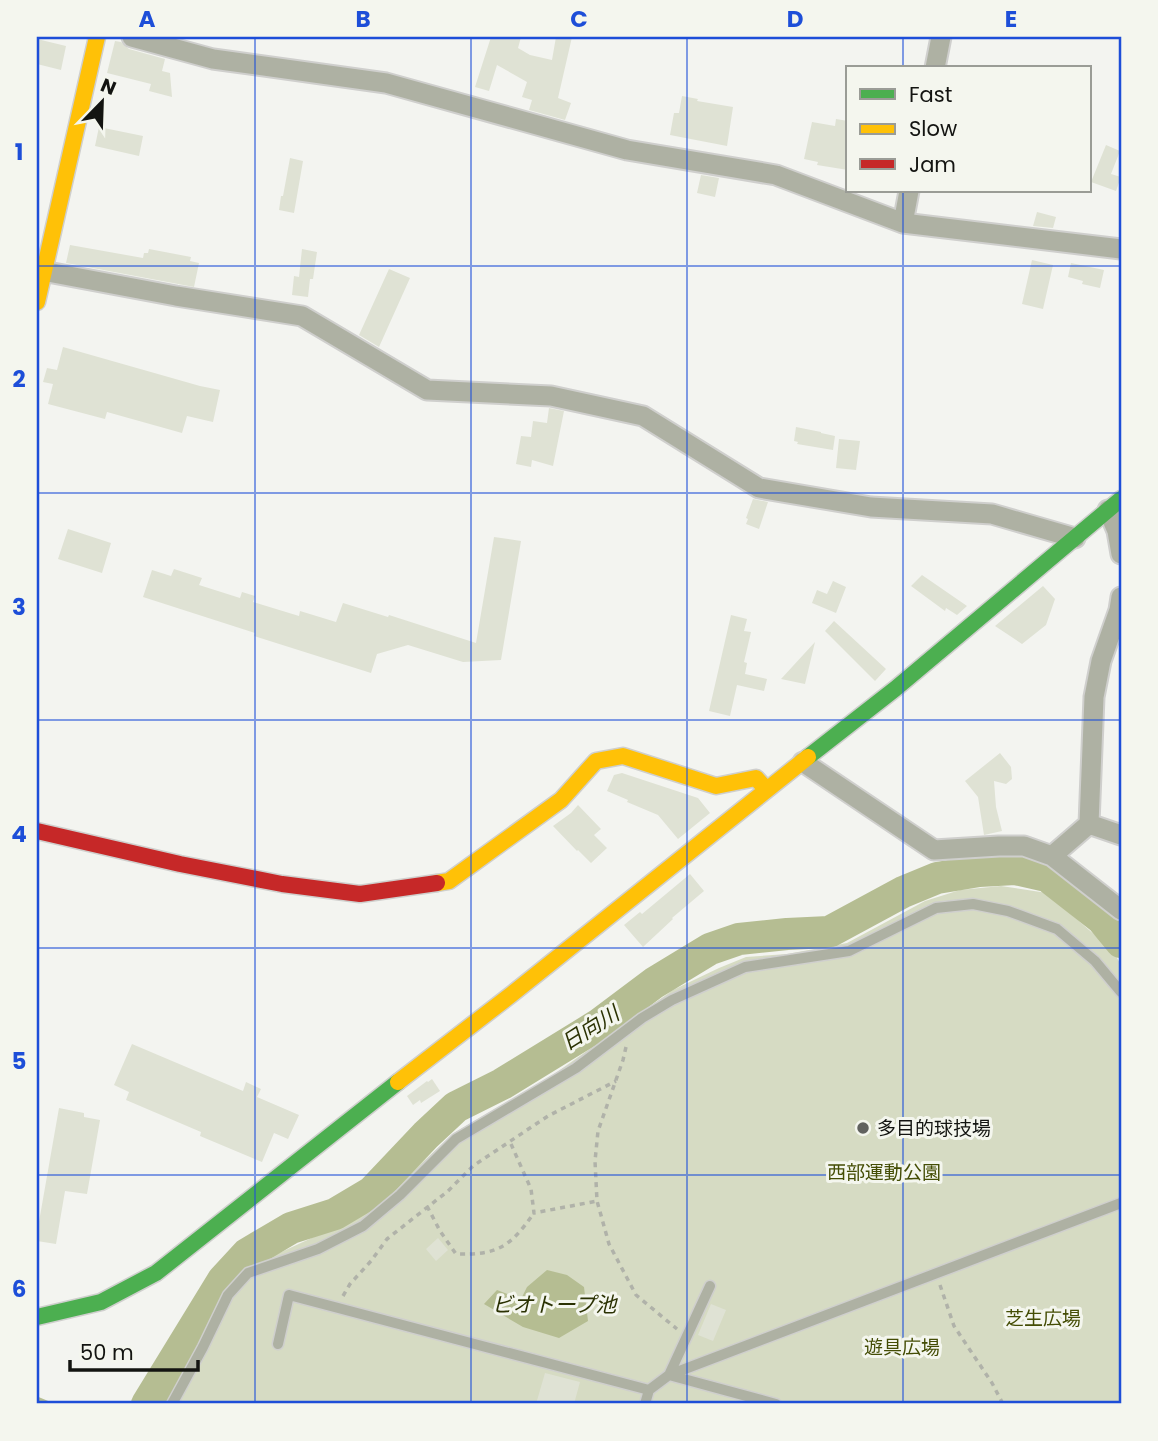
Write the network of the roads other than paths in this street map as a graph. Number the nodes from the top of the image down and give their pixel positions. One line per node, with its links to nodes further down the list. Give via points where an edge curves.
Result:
1 (97, 37): 8 (street)
2 (131, 37): 6 (street, via 213,59 386,83 626,150 776,175)
3 (941, 37): 4 (street)
4 (935, 66)
5 (909, 192): 6 (street)
6 (903, 223): 7 (street)
7 (1121, 249)
8 (40, 271): 9 (street); 11 (street, via 302,316 426,390 551,396 643,416 759,488 871,507 992,514)
9 (37, 302)
10 (1117, 507): 11 (street); 12 (street)
11 (1075, 538): 14 (street)
12 (1121, 554)
13 (1121, 597): 16 (street, via 1094,696)
14 (803, 762): 15 (street); 19 (street, via 934,850 1024,846)
15 (766, 789): 17 (street, via 756,778 716,786 622,756 596,761 562,800 449,881 360,894 282,884); 24 (street, via 156,1273 101,1302)
16 (1089, 824): 18 (street); 19 (street)
17 (37, 831)
18 (1121, 835)
19 (1052, 856): 20 (street)
20 (1121, 910)
21 (1121, 992): 28 (lane, via 1095,961 1057,929 973,904 936,908 849,951 745,967 672,1000 576,1068 456,1139 363,1226 318,1249 248,1273 228,1295)
22 (1121, 1203): 26 (lane)
23 (710, 1286): 26 (lane)
24 (37, 1317)
25 (278, 1344): 27 (lane, via 289,1295)
26 (669, 1375): 27 (lane); 30 (lane)
27 (649, 1390): 29 (lane)
28 (172, 1404)
29 (645, 1404)
30 (776, 1404)

